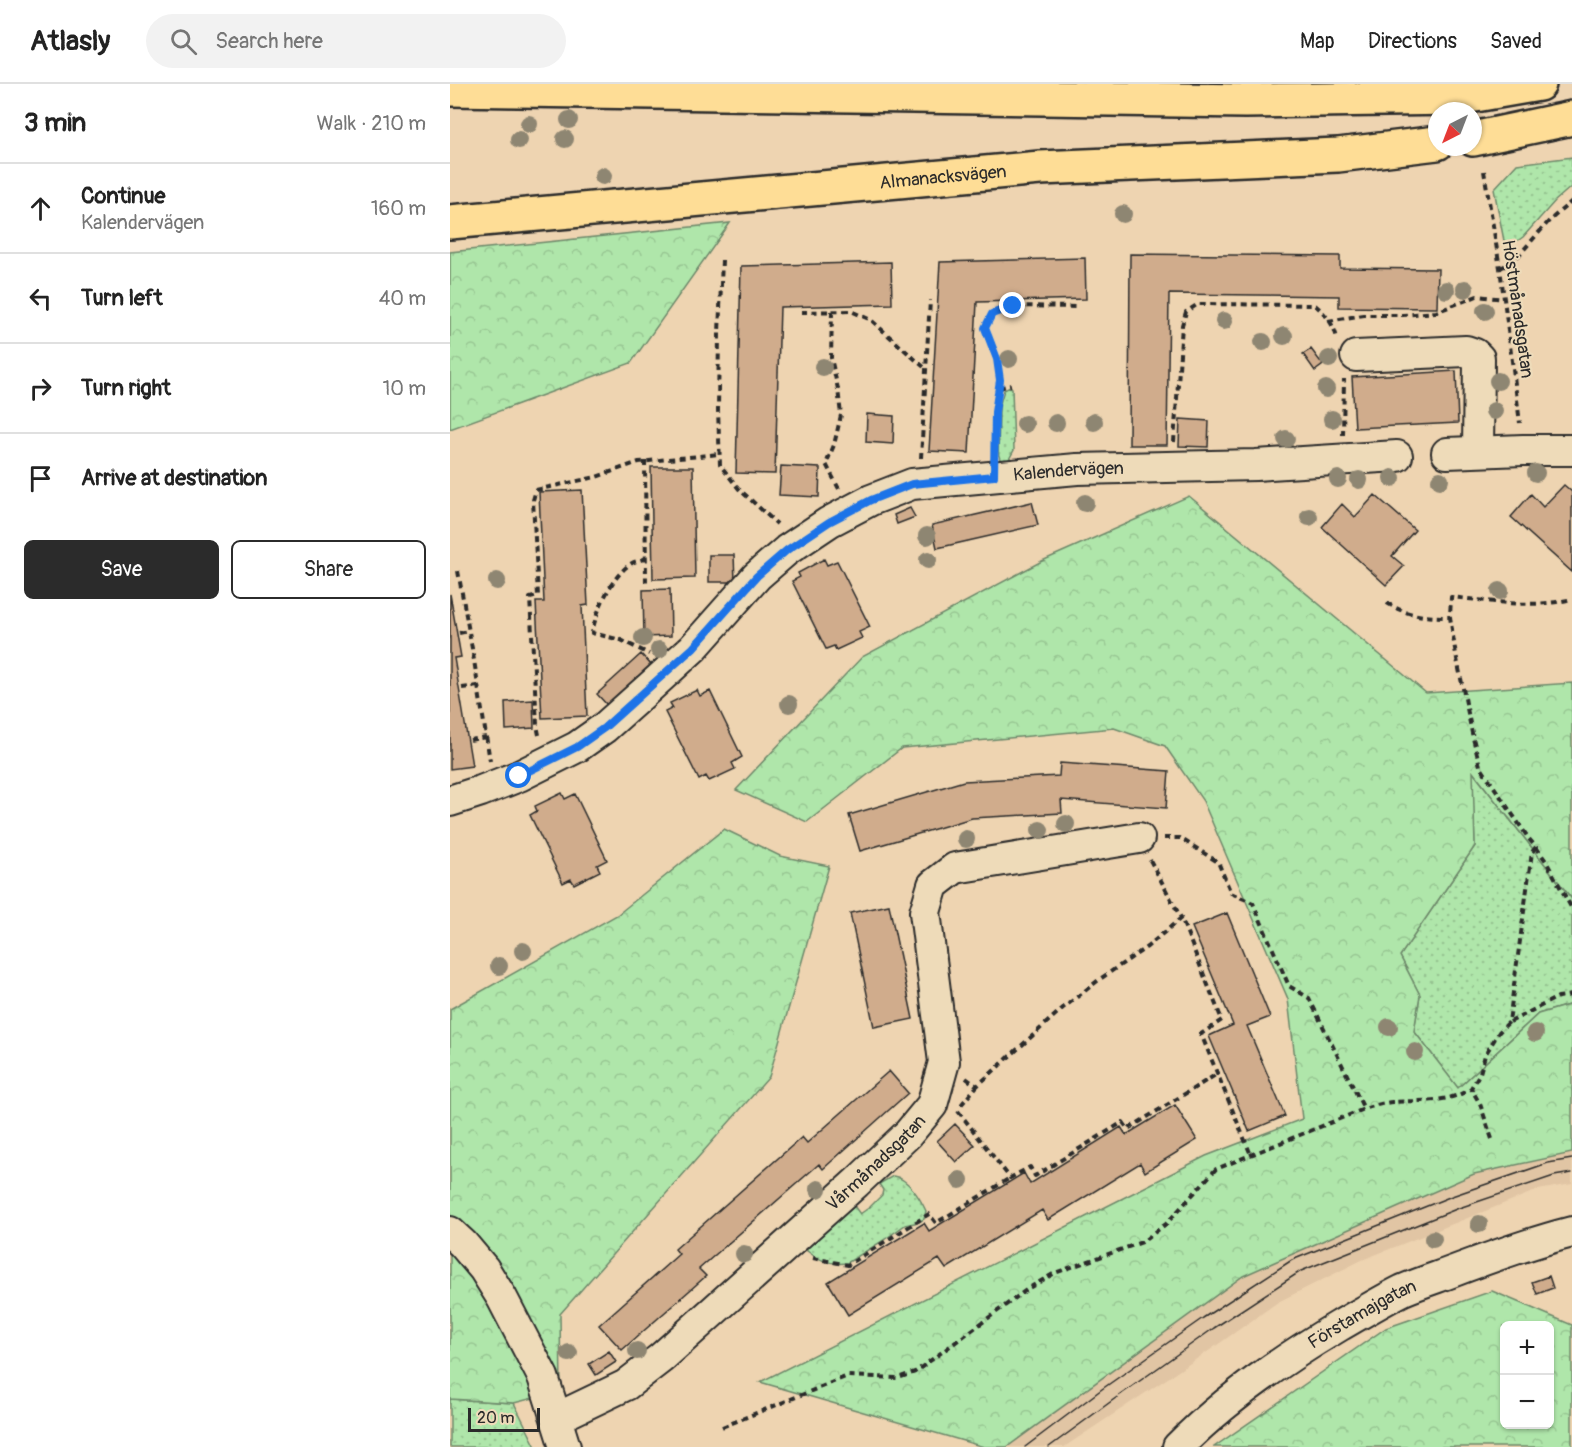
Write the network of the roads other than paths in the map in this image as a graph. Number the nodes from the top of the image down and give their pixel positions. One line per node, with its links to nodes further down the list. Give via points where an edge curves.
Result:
1 (1539, 84): 2 (main road, via 1458,98 1245,101)
2 (450, 89)
3 (1572, 118): 4 (main road)
4 (1482, 137)
5 (1428, 144): 6 (main road, Almanacksvägen, via 1338,155 1040,168)
6 (450, 222)
7 (1346, 360): 9 (street, via 1466,351 1474,354 1479,358)
8 (1572, 450): 9 (street)
9 (1478, 451): 10 (street)
10 (1447, 453)
11 (1397, 456): 12 (street, Kalendervägen, via 1256,465 1077,469 912,484 829,522 787,550 757,576 693,648 604,728 577,747 519,776)
12 (450, 801)
13 (1139, 838): 16 (street, Vårmånadsgatan, via 955,868 933,885 925,912 944,1062 932,1105 908,1134 856,1183 661,1358 626,1385)
14 (450, 1232): 16 (street, via 484,1269 502,1298 543,1377)
15 (1572, 1232): 18 (street, Förstamajgatan, via 1481,1260 1385,1300 1249,1386)
16 (556, 1418): 17 (street)
17 (565, 1447)
18 (1178, 1447)

